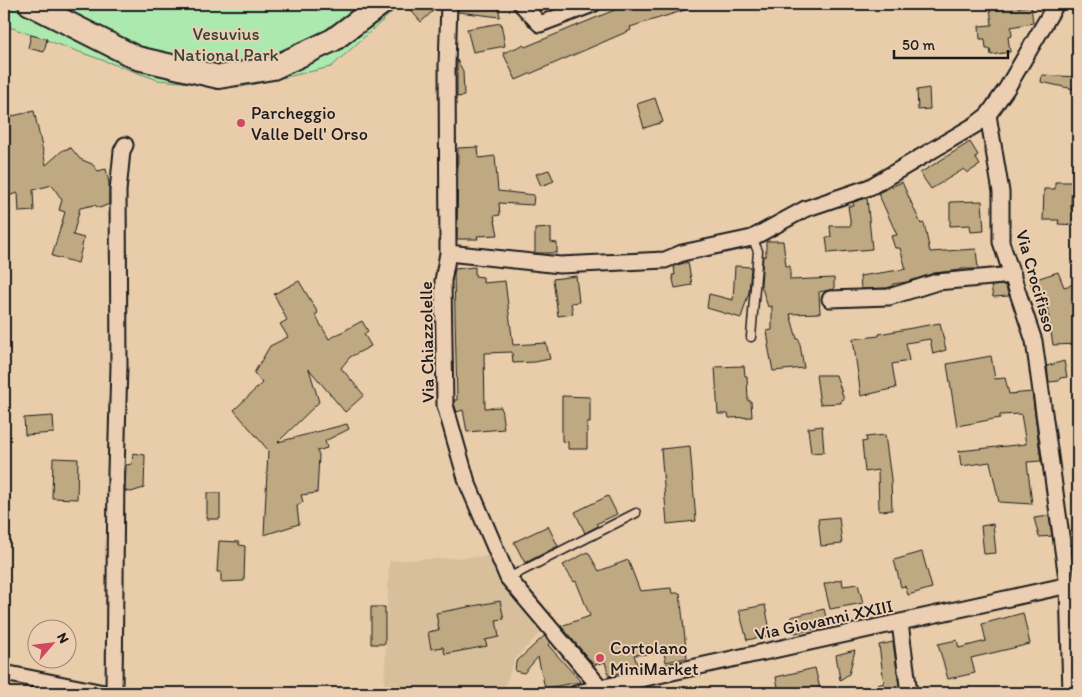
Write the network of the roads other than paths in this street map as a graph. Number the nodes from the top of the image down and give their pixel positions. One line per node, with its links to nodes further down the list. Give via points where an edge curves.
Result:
1 (30, 4): 2 (street, via 137,58 220,77 272,68 333,40)
2 (381, 4)
3 (449, 4): 10 (street, Via Chiazzolelle)
4 (521, 4): 5 (street, via 540,24)
5 (593, 4)
6 (1056, 4): 7 (street)
7 (988, 115): 9 (street, via 870,187 805,209); 11 (street, Via Crocifisso, via 1001,192 1001,242)
8 (125, 145): 21 (street, via 118,192)
9 (752, 238): 10 (street, via 682,253 665,260 560,265); 13 (lane, via 758,251)
10 (448, 253): 15 (street, Via Chiazzolelle, via 443,281 445,406 467,482)
11 (1013, 275): 12 (street, via 937,282 889,297); 16 (street, Via Crocifisso, via 1034,341)
12 (830, 299)
13 (751, 337)
14 (636, 513): 15 (lane)
15 (508, 578): 19 (street, Via Chiazzolelle)
16 (1073, 584): 17 (street, Via Giovanni XXIII); 24 (street, Via Crocifisso)
17 (900, 623): 19 (street, Via Giovanni XXIII); 23 (street)
18 (4, 673): 20 (street)
19 (603, 691): 22 (street, Via Giovanni XXIII)
20 (104, 693)
21 (114, 693)
22 (577, 693)
23 (909, 693)
24 (1071, 693)

